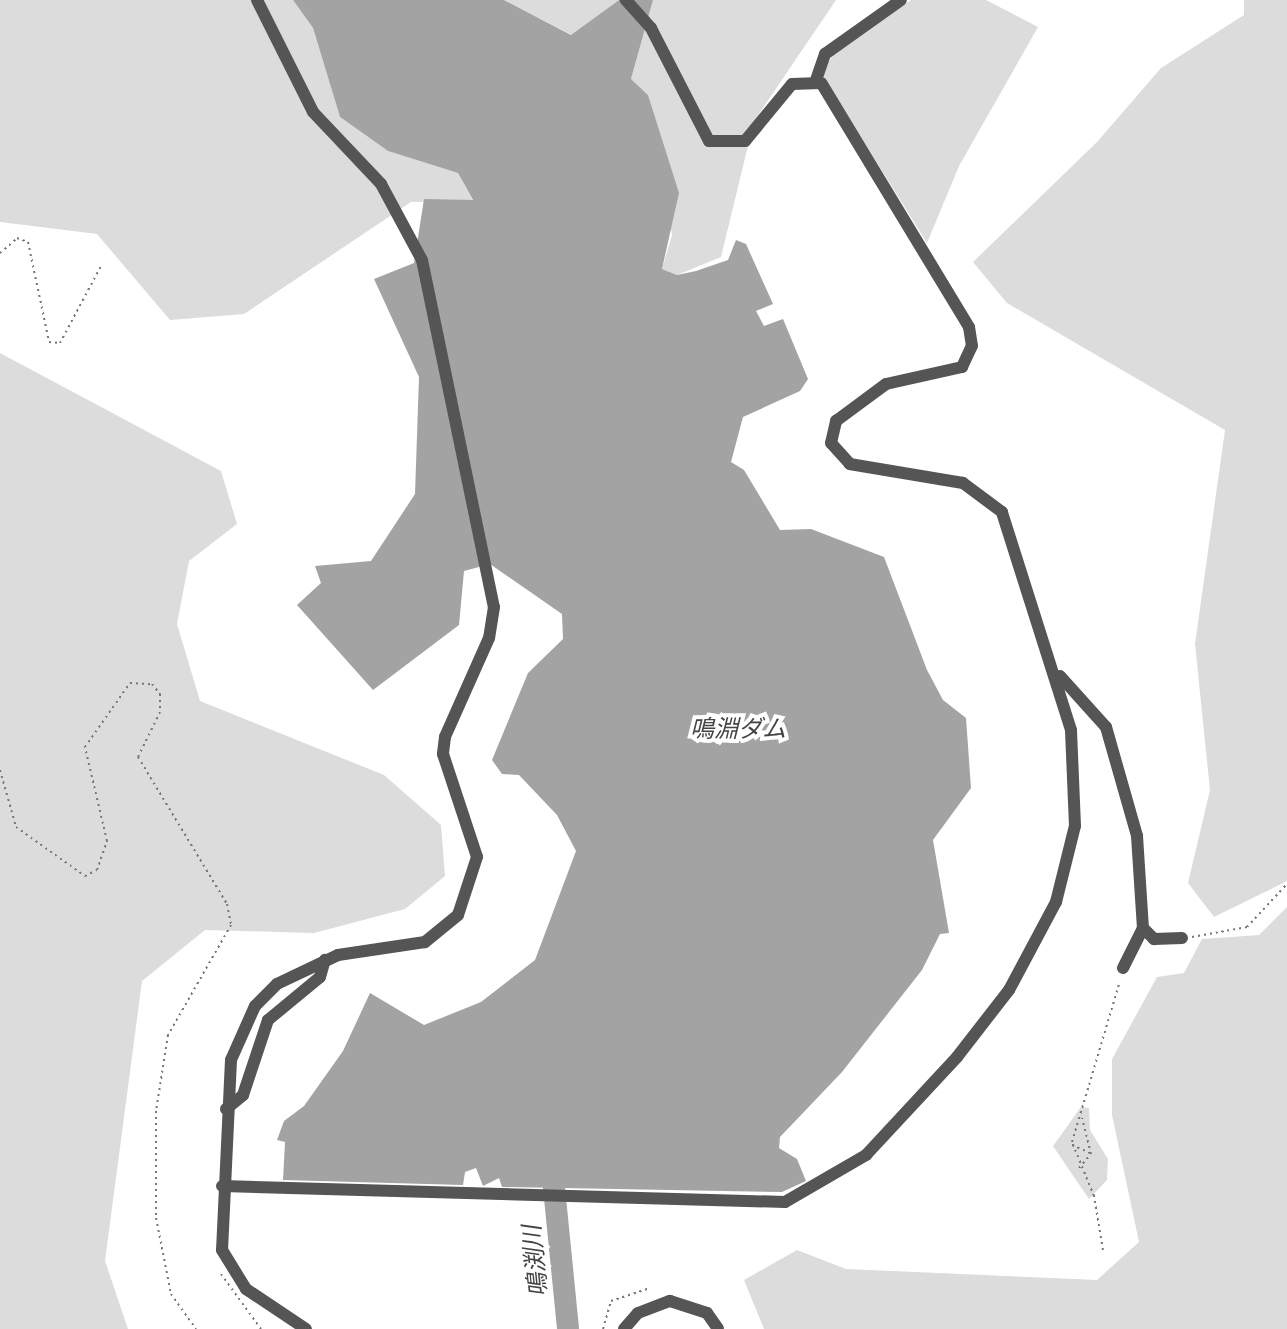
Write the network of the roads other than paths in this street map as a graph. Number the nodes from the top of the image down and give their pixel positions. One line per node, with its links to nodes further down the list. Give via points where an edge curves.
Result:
1 (257, 0): 8 (street, via 313,112 381,184 422,260 494,607 489,638 445,737 443,754 476,841 469,893 458,915 425,942)
2 (626, 0): 4 (street, via 651,28 709,141 745,141 792,84)
3 (901, 0): 4 (street, via 825,54)
4 (815, 83): 5 (street, via 840,111 953,300 972,346 962,367 886,384 852,408 836,421 834,453 850,464 945,476 1002,512)
5 (1056, 671): 6 (street, via 1106,727 1137,836); 11 (street, via 1075,781 1075,826 1056,902 1009,990 957,1057 855,1162 777,1203)
6 (1143, 928): 7 (street, via 1154,939); 9 (street)
7 (1182, 938)
8 (325, 960): 10 (street, via 320,977 268,1020 243,1095); 10 (street, via 277,984 255,1006 231,1060)
9 (1123, 968)
10 (226, 1109): 11 (street)
11 (222, 1186): 12 (street, via 222,1250 232,1270 246,1289)
12 (306, 1329)
13 (624, 1329): 14 (street, via 638,1313 670,1301 707,1313)
14 (718, 1329)

